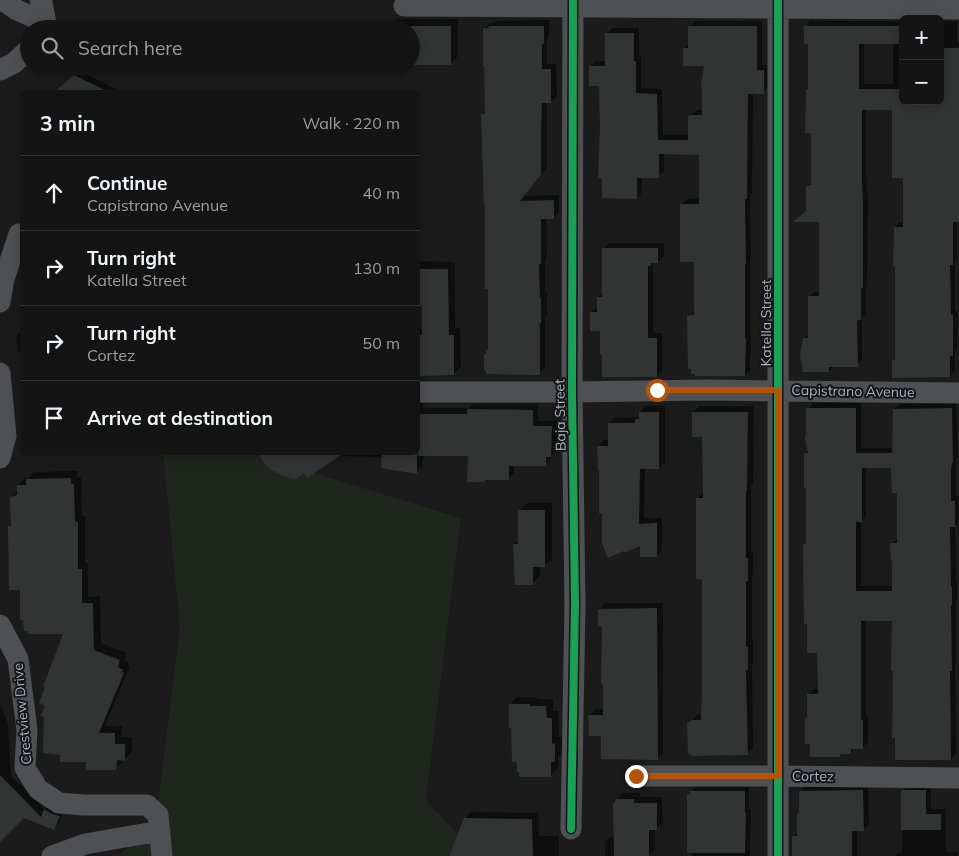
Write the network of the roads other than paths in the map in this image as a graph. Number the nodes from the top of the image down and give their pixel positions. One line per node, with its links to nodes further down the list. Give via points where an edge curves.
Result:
1 (2, 0): 7 (street)
2 (40, 0): 8 (street)
3 (573, 4): 4 (street); 5 (street); 16 (street, Baja Street)
4 (778, 4): 6 (street); 14 (street, Katella Street)
5 (404, 6)
6 (959, 9)
7 (34, 20)
8 (43, 20)
9 (20, 57): 10 (street)
10 (0, 70)
11 (20, 234): 12 (street, via 4,279)
12 (0, 302)
13 (0, 373): 18 (street, via 6,436)
14 (778, 390): 16 (street, Capistrano Avenue); 17 (street, Capistrano Avenue); 21 (street, Katella Street)
15 (420, 392): 16 (street, Capistrano Avenue)
16 (572, 392): 23 (street, Baja Street, via 575,604)
17 (959, 393)
18 (0, 458)
19 (0, 625): 24 (street, Crestview Drive, via 18,659 26,730 25,768 38,789 59,803 147,805 158,815)
20 (636, 776): 21 (street, Cortez)
21 (778, 776): 22 (street, Cortez); 27 (street, Katella Street)
22 (959, 778)
23 (571, 829)
24 (160, 831): 25 (street, via 85,844); 26 (street, Crestview Drive)
25 (52, 856)
26 (162, 856)
27 (778, 856)

